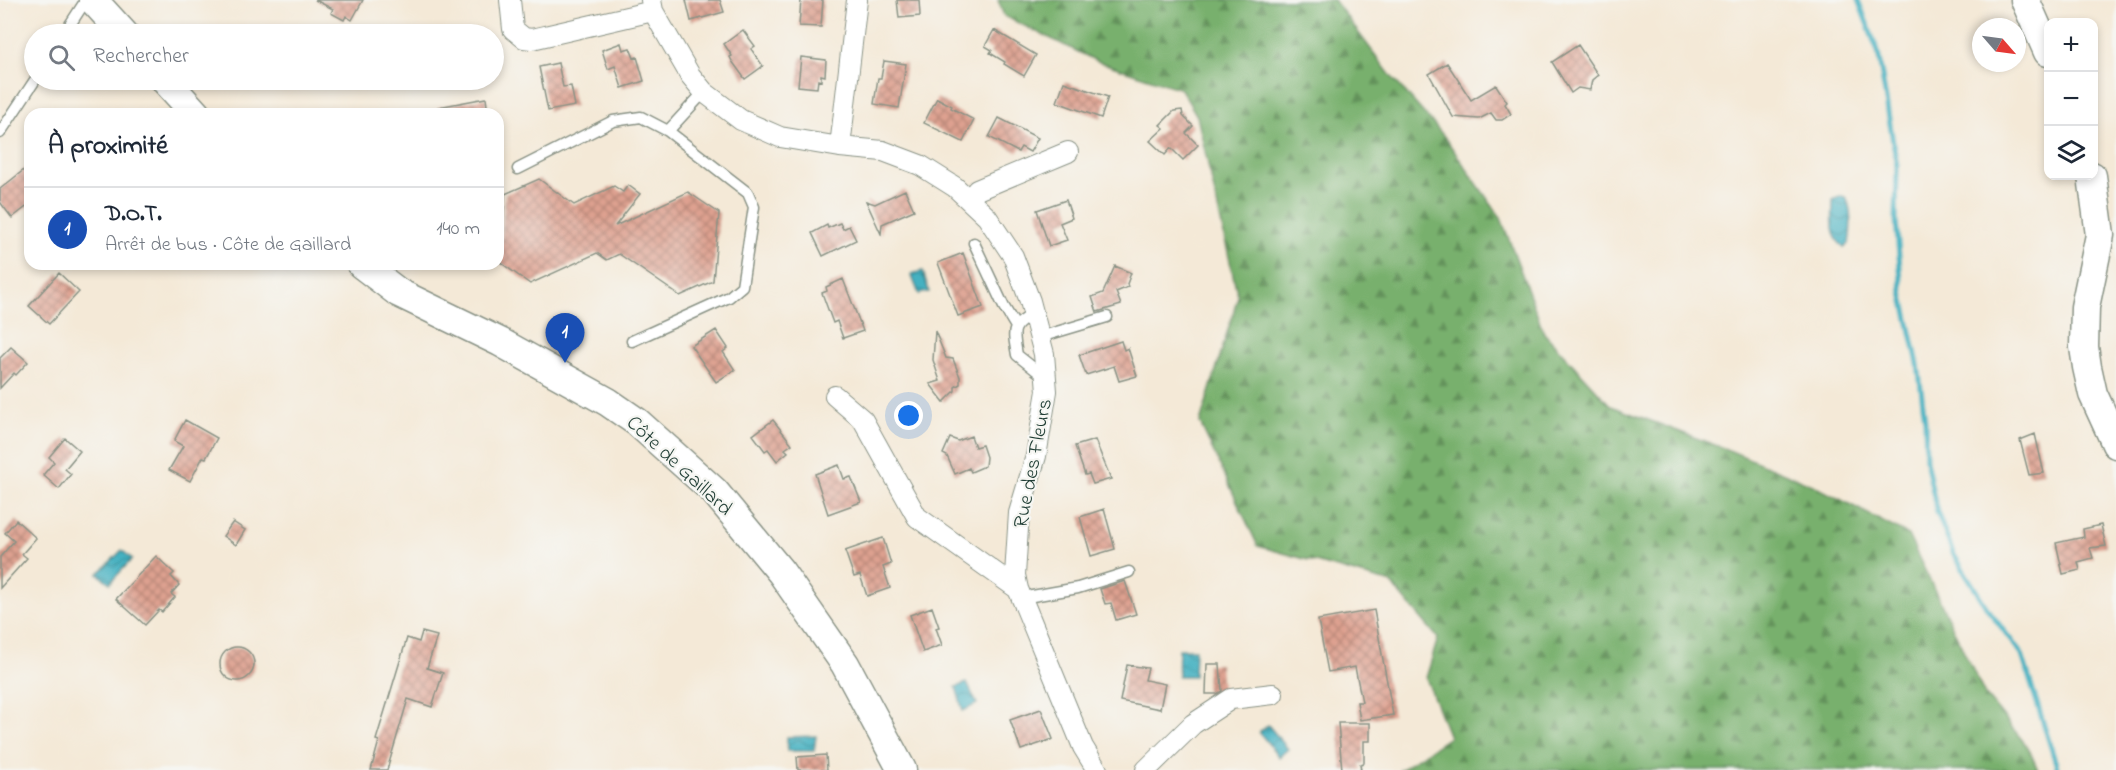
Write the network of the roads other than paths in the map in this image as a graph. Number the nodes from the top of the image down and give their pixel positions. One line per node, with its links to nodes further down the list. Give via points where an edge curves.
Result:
1 (86, 0): 7 (lane)
2 (93, 0): 8 (street)
3 (510, 0): 6 (street, via 513,29 532,39)
4 (857, 0): 16 (street)
5 (2025, 0): 9 (street)
6 (652, 6): 12 (street, Rue des Fleurs, via 690,75)
7 (70, 24)
8 (115, 24)
9 (2044, 41)
10 (28, 90): 15 (lane)
11 (174, 90): 13 (street)
12 (705, 92): 14 (lane); 16 (street, Rue des Fleurs, via 741,120 780,137)
13 (191, 108)
14 (668, 131): 18 (lane, via 641,117 613,121); 27 (lane, via 748,193 754,207 742,286 729,297)
15 (0, 133)
16 (840, 147): 20 (street, Rue des Fleurs, via 883,151 920,165)
17 (1068, 152): 20 (street, via 977,190)
18 (518, 169)
19 (2093, 180): 30 (street, via 2100,235 2085,307 2084,347 2093,394)
20 (969, 200): 23 (street, Rue des Fleurs, via 987,217 1013,256)
21 (974, 243): 25 (lane)
22 (369, 270): 34 (street, Côte de Gaillard, via 399,293 500,342 608,402 637,422 714,492 781,572 845,664)
23 (1034, 314): 25 (lane); 26 (street, Rue des Fleurs)
24 (1107, 317): 26 (lane)
25 (1016, 327): 28 (lane, via 1013,333 1017,355)
26 (1040, 337): 28 (street, Rue des Fleurs)
27 (632, 341)
28 (1046, 378): 32 (street, Rue des Fleurs, via 1036,456 1019,513 1015,575)
29 (835, 396): 32 (street, via 863,420 917,517)
30 (2116, 444)
31 (1129, 572): 32 (lane, via 1078,588)
32 (1020, 594): 35 (street, Rue des Fleurs, via 1083,747)
33 (1273, 694): 36 (street, via 1231,699 1192,724)
34 (902, 770)
35 (1097, 770)
36 (1146, 770)

